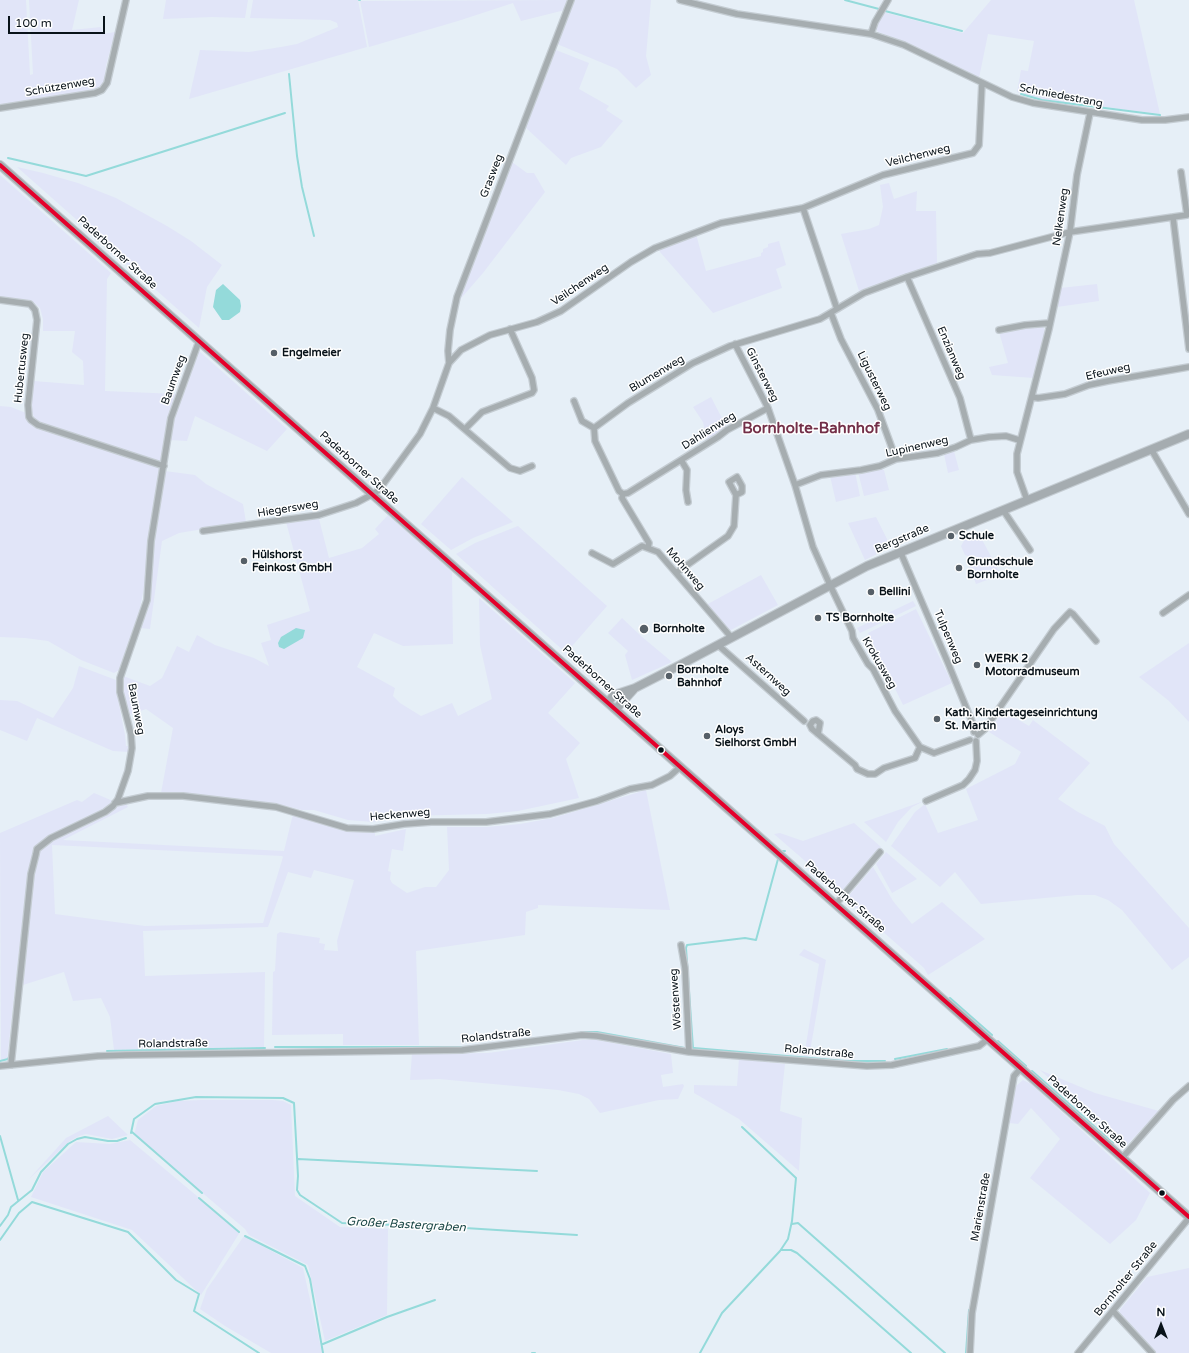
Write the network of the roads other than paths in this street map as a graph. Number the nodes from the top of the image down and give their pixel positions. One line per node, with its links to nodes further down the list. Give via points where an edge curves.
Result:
1 (126, 0): 7 (street, Schützenweg, via 107,83 102,90)
2 (571, 0): 25 (street, Grasweg, via 457,297 450,330)
3 (680, 0): 5 (street, Schmiedestrang, via 737,14)
4 (888, 0): 5 (street)
5 (871, 34): 6 (street, Schmiedestrang, via 904,45)
6 (982, 83): 8 (street, Schmiedestrang, via 1012,97 1033,103); 12 (street, Veilchenweg, via 979,145 973,153 883,175)
7 (0, 108)
8 (1090, 112): 9 (street, Schmiedestrang, via 1142,120); 14 (street, Nelkenweg, via 1077,175)
9 (1189, 117)
10 (0, 165): 22 (main road, Paderborner Straße)
11 (1181, 172): 13 (street, via 1188,215)
12 (803, 208): 17 (street); 20 (street, Veilchenweg, via 722,223 655,248 561,311 537,322)
13 (1174, 217): 14 (street); 24 (street)
14 (1070, 232): 15 (street, Ginsterweg, via 990,253 977,254); 19 (street, Nelkenweg)
15 (907, 276): 17 (street, Ginsterweg, via 864,293); 34 (street, Enzianweg, via 960,398)
16 (0, 300): 39 (street, Hubertusweg, via 30,304 35,310 37,320 28,405 31,420 38,425)
17 (837, 309): 18 (street, Ginsterweg)
18 (831, 313): 23 (street, Ginsterweg, via 820,319); 37 (street, Ligusterweg, via 878,410)
19 (1050, 323): 21 (street); 27 (street, Nelkenweg)
20 (510, 329): 25 (street, Veilchenweg, via 477,341 461,350); 32 (street, via 532,378 534,390 482,412)
21 (999, 330)
22 (199, 341): 39 (street, Baumweg, via 171,418); 42 (main road, Paderborner Straße)
23 (735, 344): 30 (street, Ginsterweg); 31 (street, Blumenweg, via 693,364 628,403)
24 (1189, 349)
25 (449, 363): 29 (street, Veilchenweg)
26 (1189, 367): 27 (street, Efeuweg, via 1089,385 1065,394)
27 (1032, 397): 35 (street, Nelkenweg)
28 (574, 401): 31 (street, via 582,421)
29 (433, 408): 32 (street, via 449,416); 42 (street, Veilchenweg, via 418,438 379,490)
30 (768, 408): 38 (street, Dahlienweg, via 727,430); 41 (street, Ginsterweg)
31 (594, 428): 43 (street, via 595,442 619,491)
32 (465, 429): 40 (street, via 510,468 520,471)
33 (1189, 434): 36 (main road, Bergstraße)
34 (971, 440): 35 (street, Lupinenweg, via 989,436 1006,436); 37 (street, Lupinenweg, via 938,453)
35 (1019, 440): 45 (street, Nelkenweg, via 1017,472)
36 (1151, 450): 45 (main road, Bergstraße); 48 (street)
37 (896, 459): 41 (street, Lupinenweg, via 880,466 821,475)
38 (681, 460): 43 (street, Dahlienweg); 46 (street, Dahlienweg, via 687,470)
39 (164, 466): 70 (street, Baumweg, via 151,541 147,600 120,678 120,692 129,720 132,748 128,771)
40 (532, 466)
41 (795, 485): 55 (street, Ginsterweg, via 813,547)
42 (373, 494): 49 (street, Hiegersweg, via 356,503 319,515); 62 (main road, Paderborner Straße)
43 (623, 494): 50 (street, via 622,498 649,543)
44 (736, 495): 54 (street, via 733,530)
45 (1027, 500): 47 (main road, Bergstraße)
46 (688, 502)
47 (1003, 510): 51 (street); 52 (main road, Bergstraße)
48 (1189, 514)
49 (203, 532)
50 (648, 548): 53 (street, Mohnweg, via 642,546 613,564); 54 (street, Mohnweg, via 658,552)
51 (1030, 550)
52 (900, 551): 55 (main road, Bergstraße); 66 (street, Tulpenweg, via 973,724)
53 (592, 552)
54 (676, 573): 58 (street, Mohnweg)
55 (830, 586): 58 (main road, Bergstraße); 67 (street, Krokusweg, via 852,630 853,638 895,711)
56 (1189, 595): 57 (street)
57 (1163, 613)
58 (732, 638): 60 (main road, Bergstraße)
59 (1096, 641): 66 (street, via 1070,612 1054,630 985,729)
60 (718, 645): 61 (main road, Bergstraße); 64 (street, Asternweg)
61 (635, 688): 62 (main road, Bergstraße, via 614,695); 63 (main road, Bergstraße)
62 (608, 702): 63 (main road, Paderborner Straße)
63 (616, 709): 68 (main road, Paderborner Straße)
64 (804, 721)
65 (818, 734): 67 (street, via 857,769 868,774 881,772 884,768 915,758)
66 (974, 737): 67 (street, via 934,753); 69 (street, Tulpenweg, via 977,761 969,779 963,785)
67 (920, 747)
68 (680, 767): 70 (street, Heckenweg, via 670,776 652,785 630,788 597,801 550,814 486,822 431,822 373,829 347,828 276,807 183,796 148,796); 72 (main road, Paderborner Straße)
69 (926, 801)
70 (115, 803): 76 (street, via 105,812 51,838 37,849 31,874)
71 (880, 852): 72 (street)
72 (836, 904): 74 (main road, Paderborner Straße)
73 (681, 945): 75 (street, Wöstenweg)
74 (988, 1039): 75 (street, Rolandstraße, via 979,1046 892,1065 866,1066); 78 (main road, Paderborner Straße)
75 (689, 1052): 76 (street, Rolandstraße, via 582,1035 462,1050 126,1055)
76 (11, 1065): 77 (street, Rolandstraße)
77 (0, 1066)
78 (1021, 1068): 80 (main road, Paderborner Straße); 83 (street, Marienstraße, via 1014,1076 972,1313)
79 (1189, 1086): 80 (street, via 1173,1100)
80 (1122, 1158): 81 (main road, Paderborner Straße)
81 (1189, 1217): 82 (street, Bornholter Straße)
82 (1113, 1311): 84 (street, Bornholter Straße); 85 (street)
83 (970, 1353)
84 (1078, 1353)
85 (1152, 1353)

